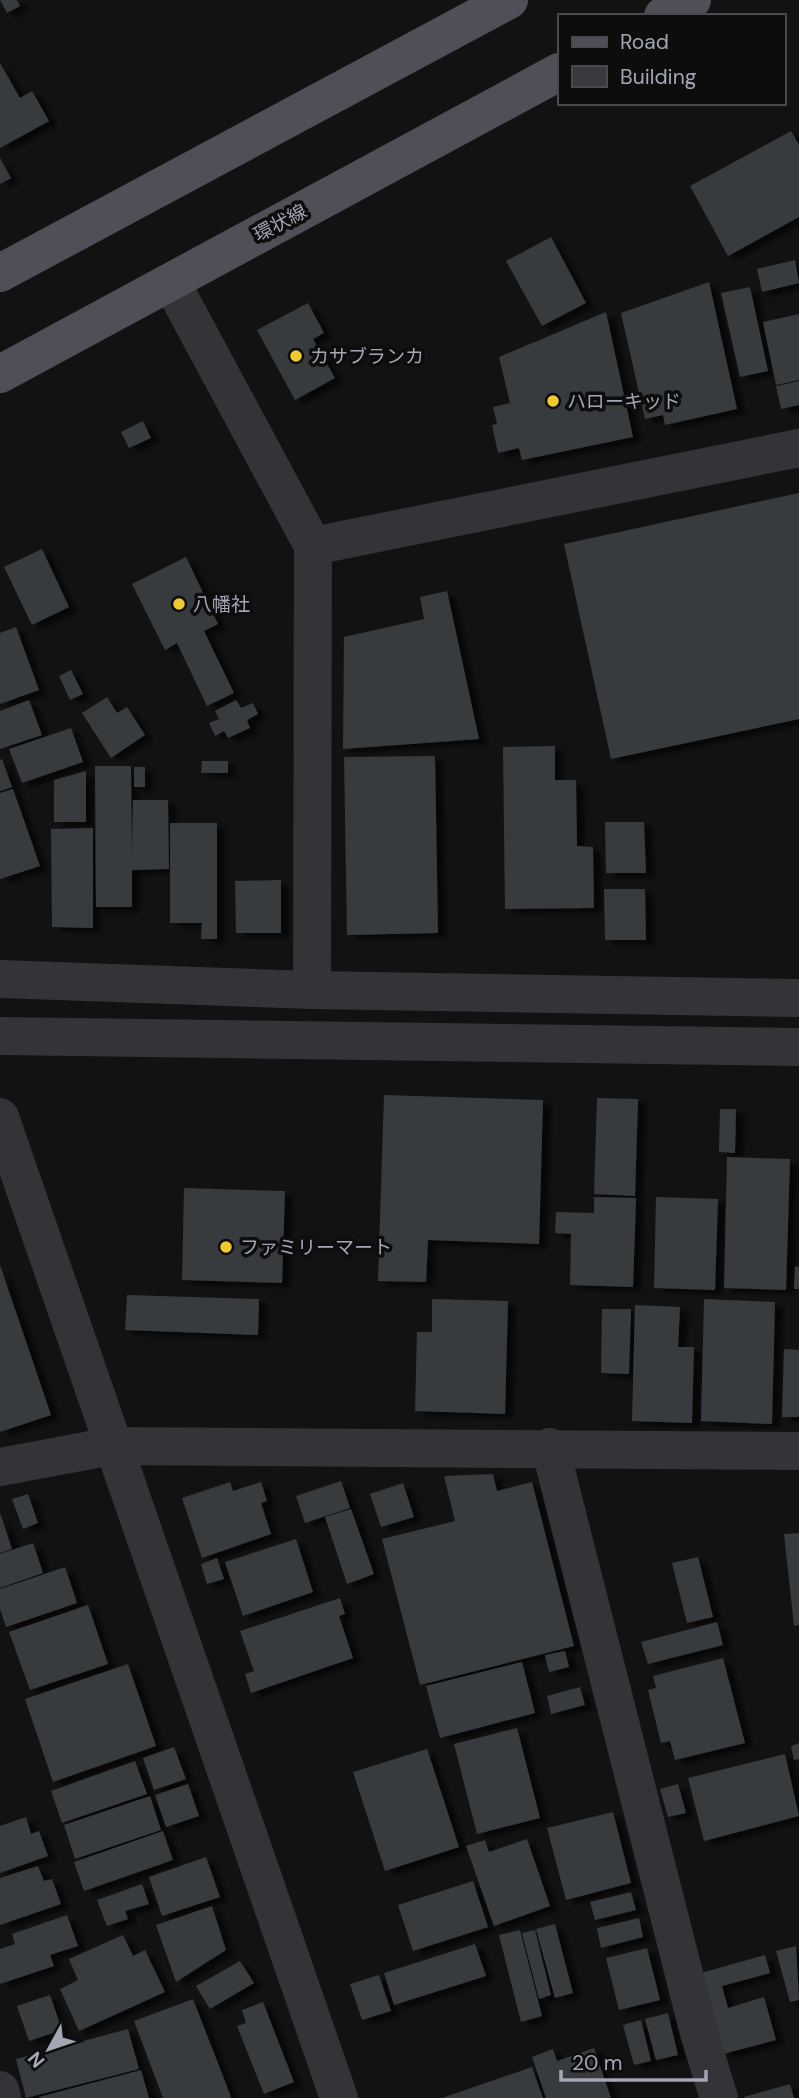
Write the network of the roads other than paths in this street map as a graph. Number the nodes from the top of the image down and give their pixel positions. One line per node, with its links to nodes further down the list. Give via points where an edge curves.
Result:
1 (509, 0): 5 (main road)
2 (692, 0): 3 (main road)
3 (667, 14)
4 (558, 73): 6 (main road, 環状線)
5 (0, 273)
6 (171, 282): 7 (main road, 環状線); 9 (street)
7 (0, 374)
8 (799, 448): 9 (street)
9 (313, 546): 11 (street)
10 (0, 979): 11 (street)
11 (312, 990): 12 (street)
12 (799, 998)
13 (0, 1037): 14 (street)
14 (799, 1048)
15 (0, 1117): 16 (street)
16 (112, 1446): 17 (street); 19 (street); 22 (street)
17 (550, 1447): 18 (street); 23 (street)
18 (799, 1451)
19 (0, 1467)
20 (0, 2090): 21 (street)
21 (2, 2098)
22 (339, 2098)
23 (719, 2098)

